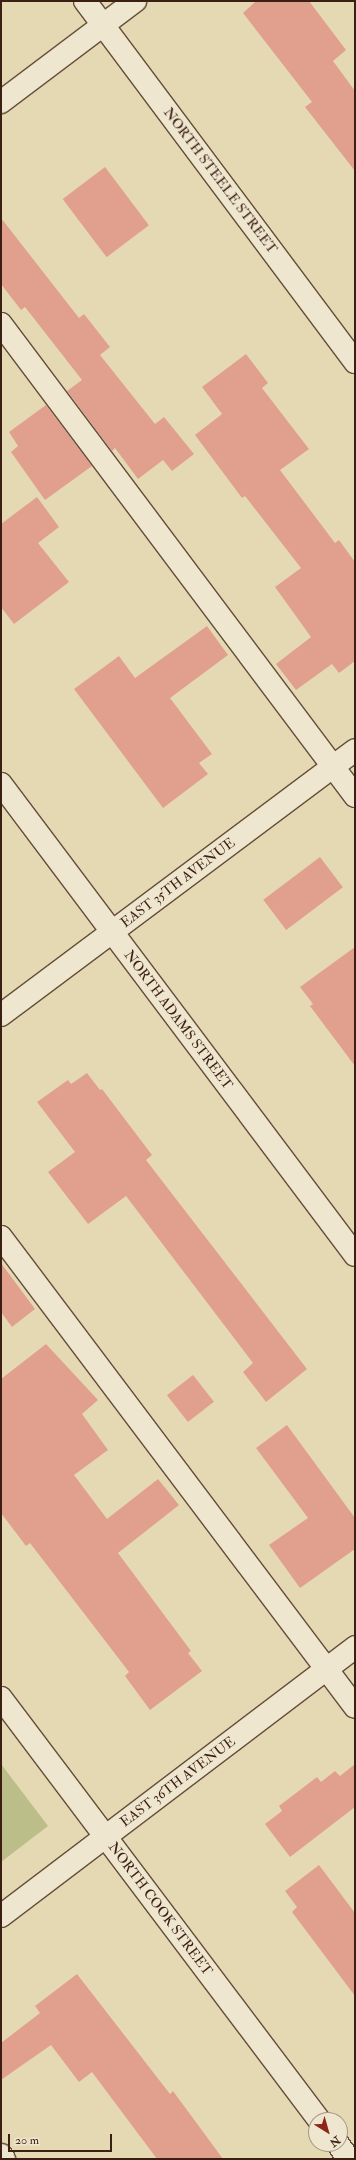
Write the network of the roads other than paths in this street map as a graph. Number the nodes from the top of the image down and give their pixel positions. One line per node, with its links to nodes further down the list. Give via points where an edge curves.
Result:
1 (85, 1): 3 (street, NORTH STEELE STREET)
2 (135, 1): 3 (street)
3 (103, 26): 4 (street); 6 (street, NORTH STEELE STREET)
4 (1, 102)
5 (1, 324): 8 (street)
6 (355, 362)
7 (355, 750): 8 (street, EAST 35TH AVENUE)
8 (333, 767): 10 (street); 11 (street, EAST 35TH AVENUE)
9 (1, 784): 11 (street, NORTH ADAMS STREET)
10 (355, 796)
11 (112, 932): 12 (street, EAST 35TH AVENUE); 14 (street, NORTH ADAMS STREET)
12 (1, 1015)
13 (1, 1237): 16 (street)
14 (355, 1255)
15 (355, 1647): 16 (street, EAST 36TH AVENUE)
16 (326, 1669): 18 (street); 19 (street, EAST 36TH AVENUE)
17 (1, 1698): 19 (street, NORTH COOK STREET)
18 (355, 1707)
19 (106, 1837): 20 (street, EAST 36TH AVENUE); 21 (street, NORTH COOK STREET)
20 (1, 1916)
21 (314, 2112)
22 (1, 2155): 23 (street)
23 (4, 2159)

